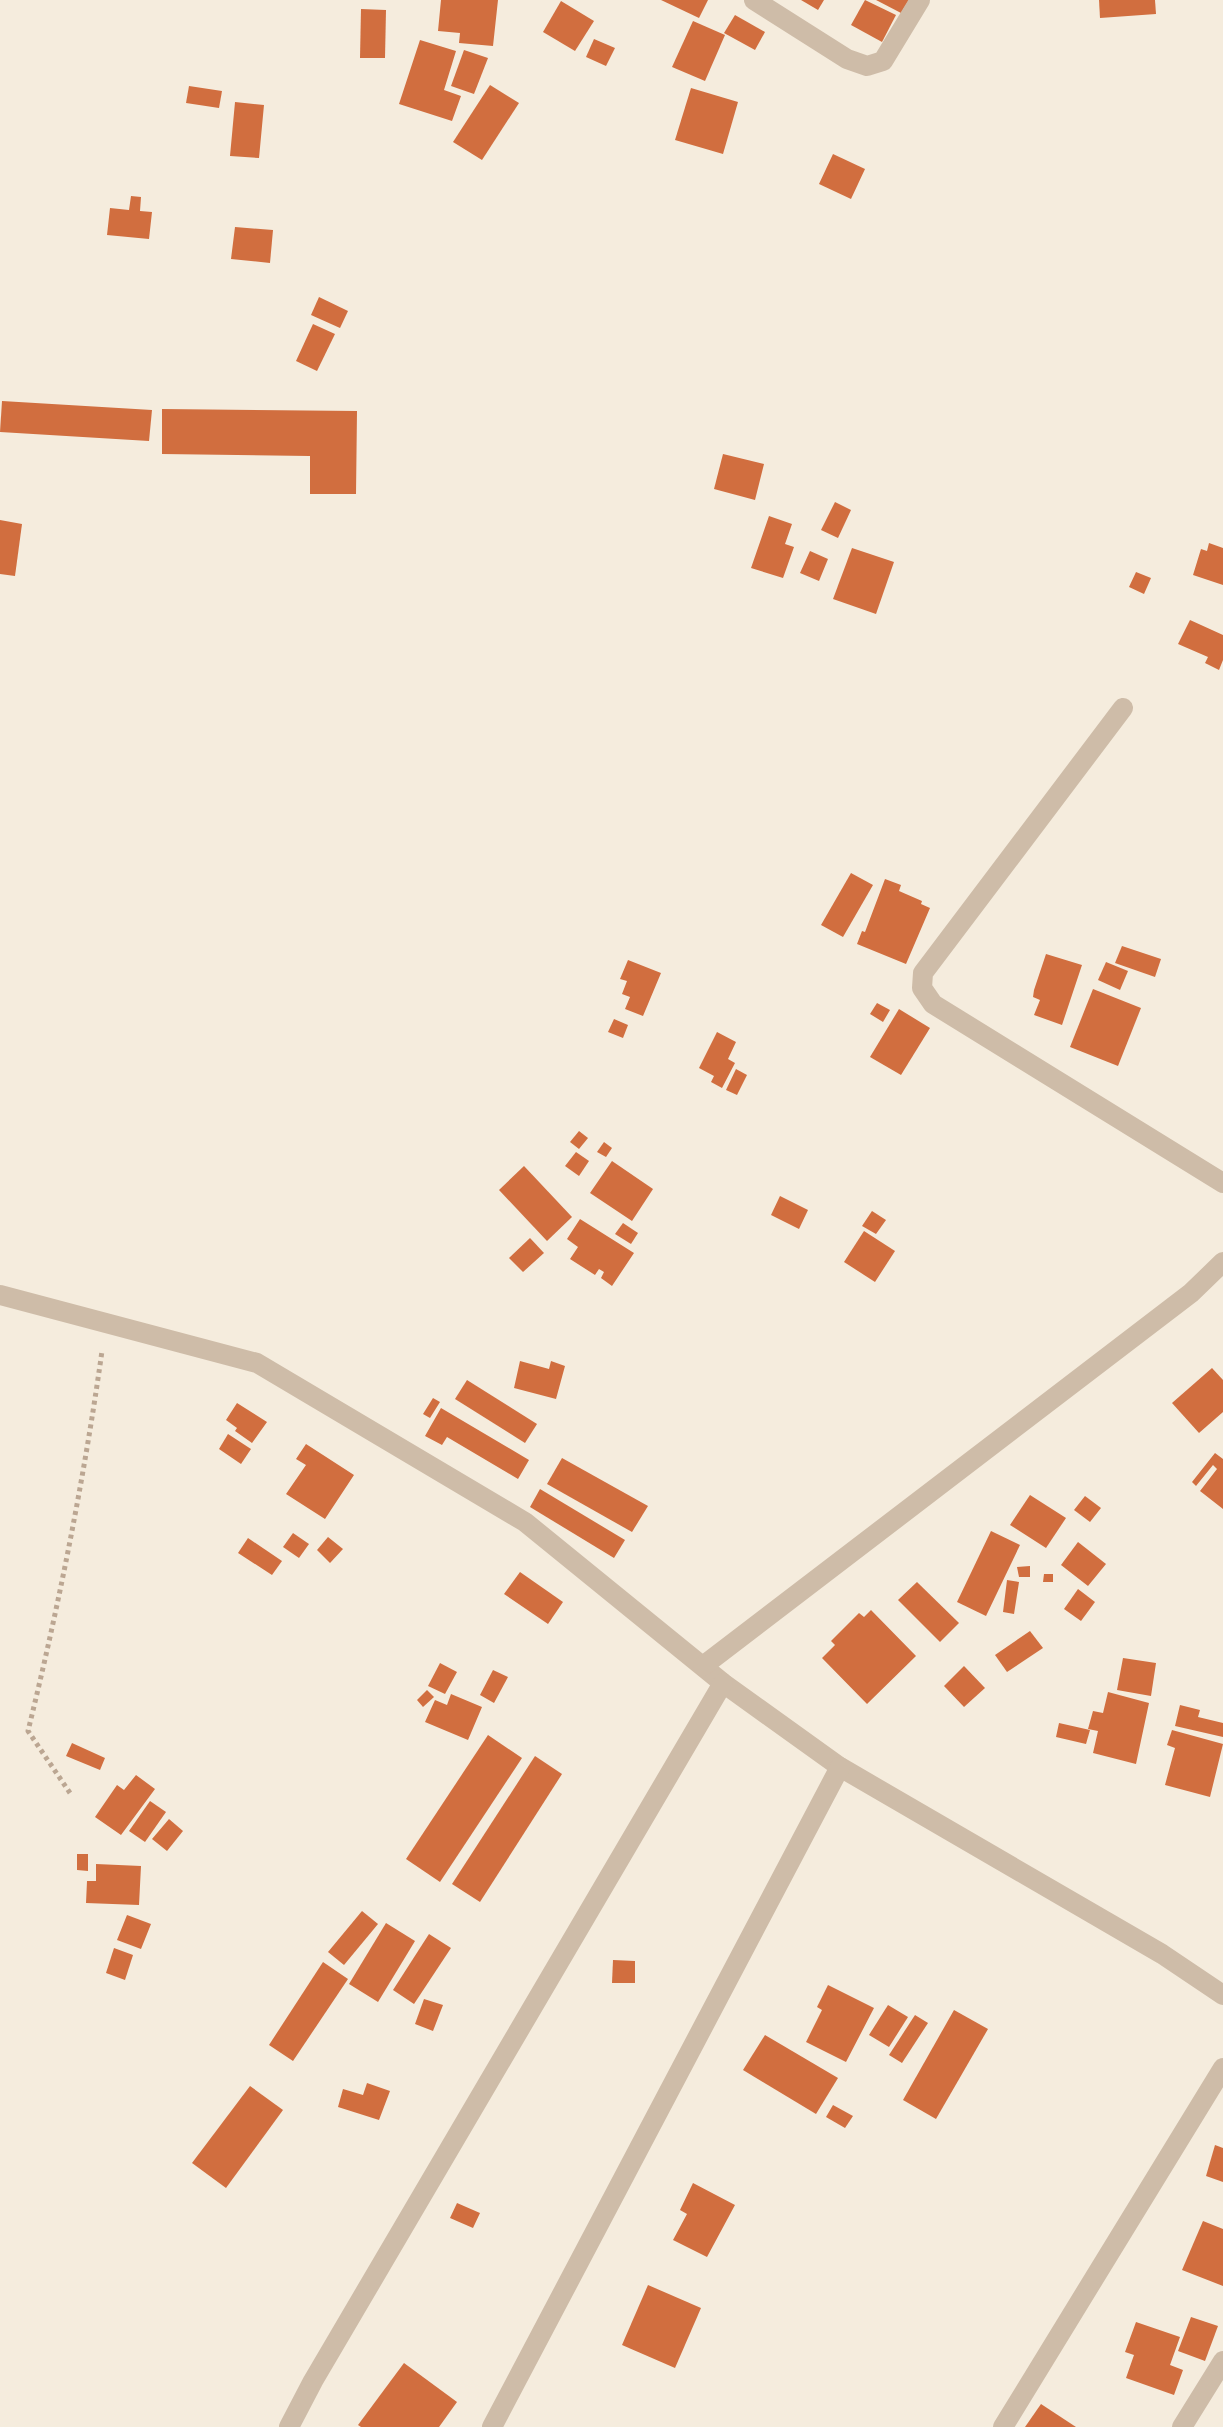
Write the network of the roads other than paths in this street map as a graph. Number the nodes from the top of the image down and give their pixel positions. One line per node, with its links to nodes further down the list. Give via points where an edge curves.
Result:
1 (754, 0): 2 (street, via 847,59 867,66 883,61)
2 (920, 0)
3 (1123, 708): 4 (street, via 923,973 922,988 933,1004)
4 (1223, 1183)
5 (1223, 1262): 7 (street, via 1191,1293)
6 (0, 1295): 7 (street, via 257,1363 525,1522)
7 (703, 1666): 8 (street)
8 (723, 1683): 9 (street); 13 (street)
9 (840, 1767): 10 (street, via 1162,1954); 14 (street)
10 (1223, 1995)
11 (1223, 2068): 15 (street)
12 (1223, 2361): 16 (street)
13 (289, 2427)
14 (492, 2427)
15 (1003, 2427)
16 (1182, 2427)

